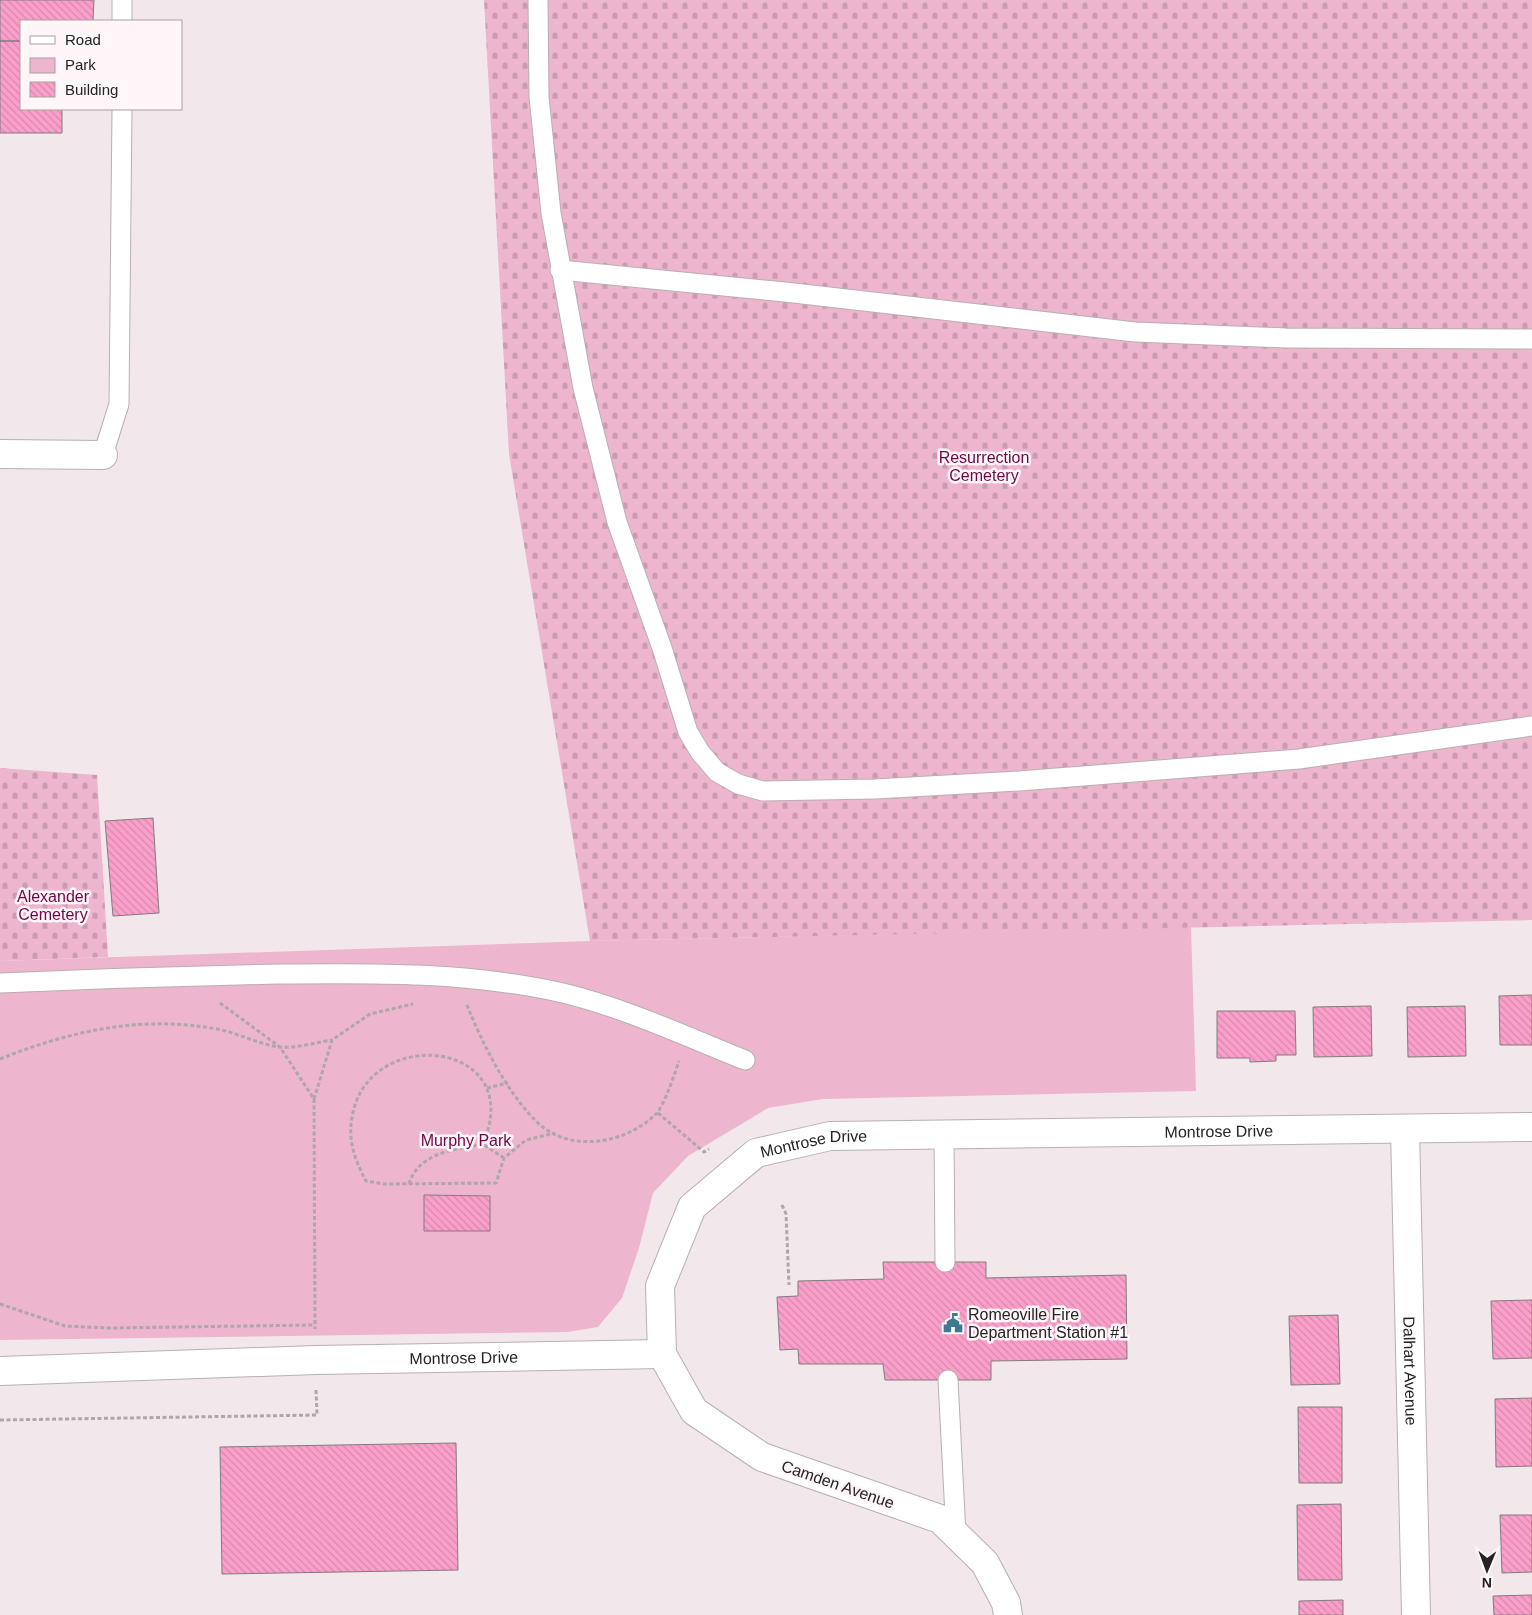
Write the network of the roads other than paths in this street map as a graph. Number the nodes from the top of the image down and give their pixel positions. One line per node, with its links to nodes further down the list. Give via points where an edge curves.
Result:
1 (122, 0): 3 (lane)
2 (538, 0): 5 (lane, via 539,97)
3 (122, 20)
4 (122, 110): 8 (lane, via 119,404)
5 (560, 270): 6 (lane, via 1135,332 1286,338); 9 (lane, via 583,388 617,522 688,732 717,772 738,784 763,791 875,789 1166,771 1299,759)
6 (1532, 339)
7 (0, 454): 8 (street)
8 (103, 455)
9 (1532, 726)
10 (0, 983): 11 (lane, via 383,973 483,981 562,993 633,1015)
11 (745, 1060)
12 (1532, 1127): 13 (street, Montrose Drive)
13 (1405, 1129): 14 (street, Montrose Drive); 21 (street, Dalhart Avenue)
14 (944, 1134): 15 (lane); 16 (street, Montrose Drive, via 830,1136 756,1153 692,1208 660,1286)
15 (945, 1262)
16 (662, 1354): 17 (street, Montrose Drive, via 316,1360); 19 (street, Camden Avenue, via 694,1411 762,1457 940,1519)
17 (0, 1371)
18 (948, 1380): 19 (lane)
19 (956, 1535): 20 (street, Camden Avenue, via 985,1563 1006,1603)
20 (1008, 1615)
21 (1416, 1615)

